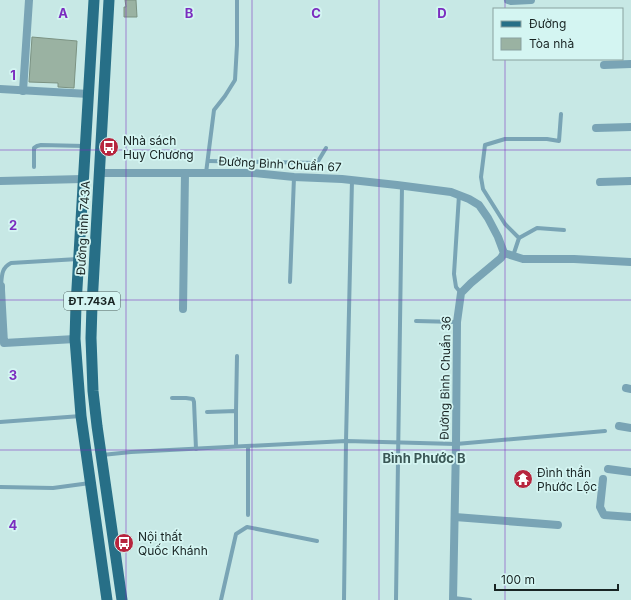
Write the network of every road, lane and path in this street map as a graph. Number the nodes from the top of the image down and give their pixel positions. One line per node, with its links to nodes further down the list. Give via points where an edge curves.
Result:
1 (29, 0): 10 (street)
2 (94, 0): 11 (main road, Đường tỉnh 743A / ĐT.743A)
3 (109, 0): 19 (main road, Đường tỉnh 743A / ĐT.743A)
4 (237, 0): 17 (lane, via 235,80 214,110)
5 (508, 0): 6 (street)
6 (531, 0)
7 (631, 64): 8 (street)
8 (604, 66)
9 (0, 89): 10 (street)
10 (23, 91): 11 (street)
11 (89, 94): 15 (main road, Đường tỉnh 743A / ĐT.743A)
12 (562, 114): 31 (lane, via 559,141 505,139 485,145 481,177 483,189 504,224)
13 (631, 127): 14 (street)
14 (596, 128)
15 (86, 146): 18 (lane, via 37,146 34,148); 23 (main road, Đường tỉnh 743A / ĐT.743A)
16 (326, 148): 17 (lane, via 317,163)
17 (208, 161): 21 (lane)
18 (34, 167)
19 (99, 173): 20 (street, Đường Bình Chuẩn 67); 59 (main road, Đường tỉnh 743A / ĐT.743A, via 91,338 93,391)
20 (184, 173): 21 (street, Đường Bình Chuẩn 67); 39 (street)
21 (206, 173): 22 (street, Đường Bình Chuẩn 67, via 253,173)
22 (294, 177): 24 (street, Đường Bình Chuẩn 67); 36 (lane)
23 (84, 179): 25 (street); 34 (main road, Đường tỉnh 743A / ĐT.743A)
24 (352, 180): 28 (street, Đường Bình Chuẩn 67); 53 (lane)
25 (0, 181)
26 (631, 181): 27 (street)
27 (600, 182)
28 (402, 186): 29 (street, Đường Bình Chuẩn 67); 54 (lane)
29 (458, 195): 32 (street, via 479,205 498,237); 38 (lane, via 454,274 456,287)
30 (564, 230): 31 (lane, via 537,228)
31 (519, 238): 33 (lane)
32 (504, 253): 33 (street); 38 (street)
33 (513, 256): 35 (street, via 523,259)
34 (79, 259): 37 (lane, via 11,263 4,269); 42 (main road, Đường tỉnh 743A / ĐT.743A)
35 (631, 262)
36 (290, 282)
37 (0, 286): 43 (street)
38 (461, 293): 41 (street, Đường Bình Chuẩn 36)
39 (183, 309)
40 (416, 321): 41 (lane)
41 (457, 322): 55 (street, Đường Bình Chuẩn 36)
42 (75, 339): 43 (street); 48 (main road, Đường tỉnh 743A / ĐT.743A)
43 (2, 343)
44 (237, 356): 46 (lane)
45 (172, 398): 58 (lane, via 192,399 194,402)
46 (236, 411): 47 (lane); 56 (lane)
47 (207, 412)
48 (81, 416): 49 (lane); 63 (main road, Đường tỉnh 743A / ĐT.743A)
49 (0, 422)
50 (620, 426): 51 (street)
51 (631, 428)
52 (605, 431): 55 (lane)
53 (346, 441): 54 (lane); 57 (lane); 74 (lane)
54 (398, 442): 55 (lane); 75 (lane)
55 (456, 444): 66 (street, Đường Bình Chuẩn 36)
56 (236, 446): 57 (lane); 58 (lane)
57 (248, 446): 65 (lane)
58 (196, 448): 59 (lane)
59 (102, 455): 72 (main road, Đường tỉnh 743A / ĐT.743A)
60 (608, 469): 61 (street)
61 (631, 472)
62 (603, 479): 67 (street, via 600,507 604,515)
63 (90, 482): 64 (lane, via 53,488); 71 (main road, Đường tỉnh 743A / ĐT.743A)
64 (0, 487)
65 (248, 515)
66 (455, 517): 68 (street); 70 (street, Đường Bình Chuẩn 36)
67 (631, 517)
68 (558, 525)
69 (317, 542): 73 (lane, via 247,527 236,534)
70 (454, 599): 76 (lane)
71 (107, 600)
72 (122, 600)
73 (221, 600)
74 (344, 600)
75 (396, 600)
76 (470, 600)

